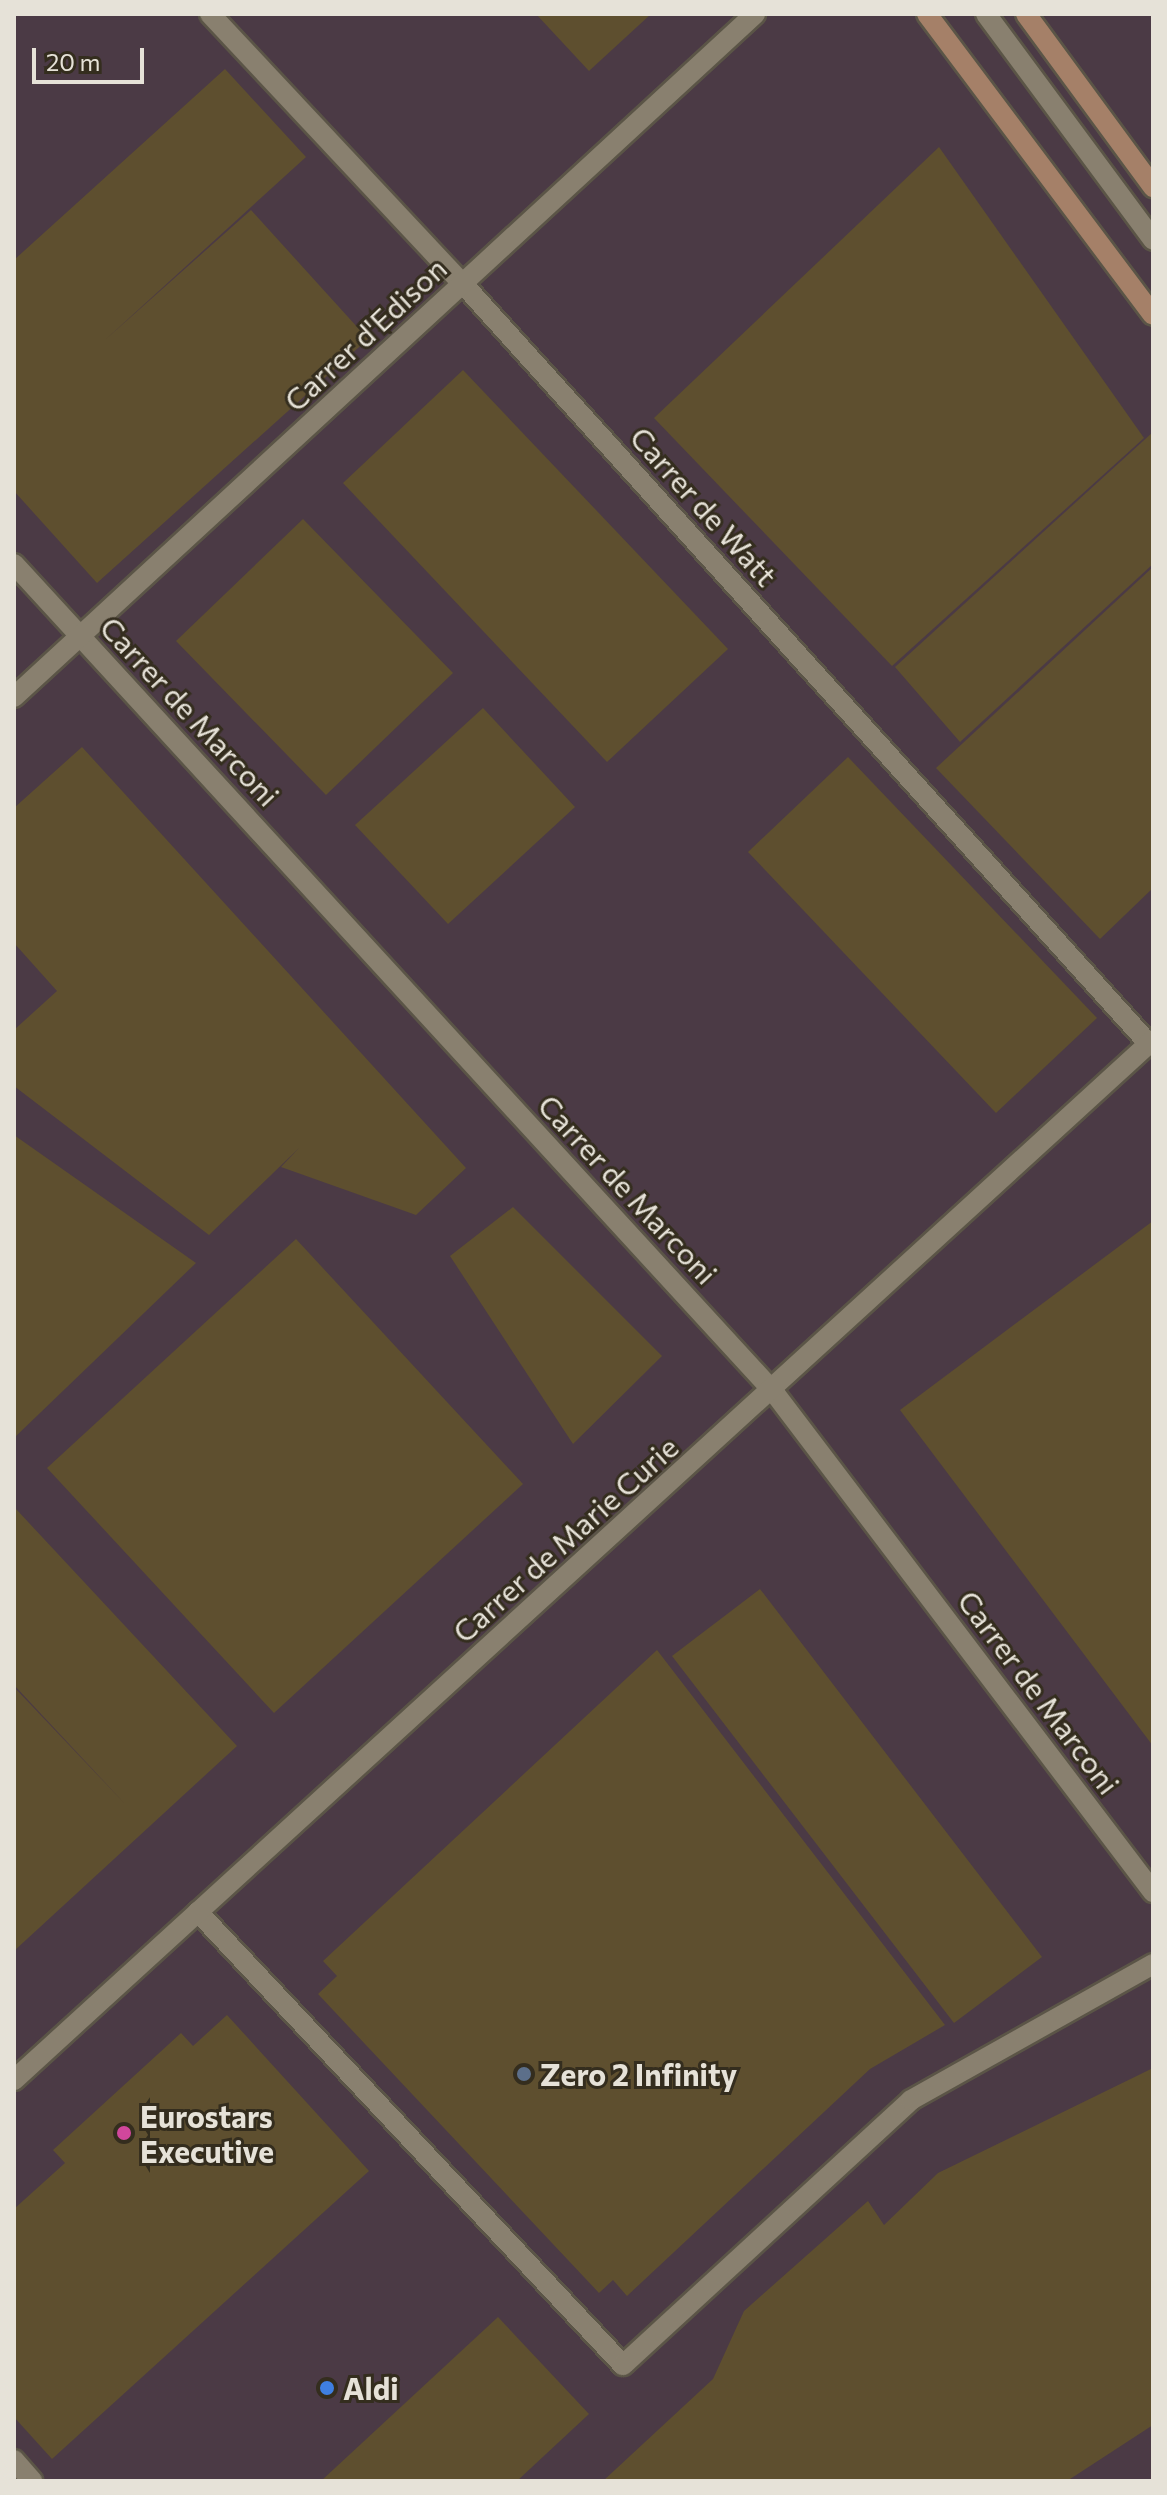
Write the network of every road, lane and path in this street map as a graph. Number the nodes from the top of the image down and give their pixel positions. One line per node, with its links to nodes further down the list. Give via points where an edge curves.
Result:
1 (210, 14): 8 (street, Carrer de Watt)
2 (755, 14): 8 (street, Carrer d'Edison)
3 (927, 14): 9 (street)
4 (986, 14): 7 (street)
5 (1026, 14): 6 (street)
6 (1153, 187)
7 (1153, 240)
8 (464, 285): 11 (street, Carrer d'Edison); 13 (street, Carrer de Watt)
9 (1153, 315)
10 (14, 564): 11 (street, Carrer de Marconi)
11 (80, 636): 12 (street, Carrer d'Edison); 14 (street, Carrer de Marconi)
12 (14, 697)
13 (1151, 1042): 14 (street, Carrer de Marie Curie)
14 (773, 1391): 15 (street, Carrer de Marconi); 16 (street, Carrer de Marie Curie)
15 (1153, 1892)
16 (198, 1912): 17 (street, via 623,2365 911,2100); 18 (street, Carrer de Marie Curie)
17 (1153, 1964)
18 (14, 2080)
19 (14, 2460): 20 (street)
20 (32, 2481)

